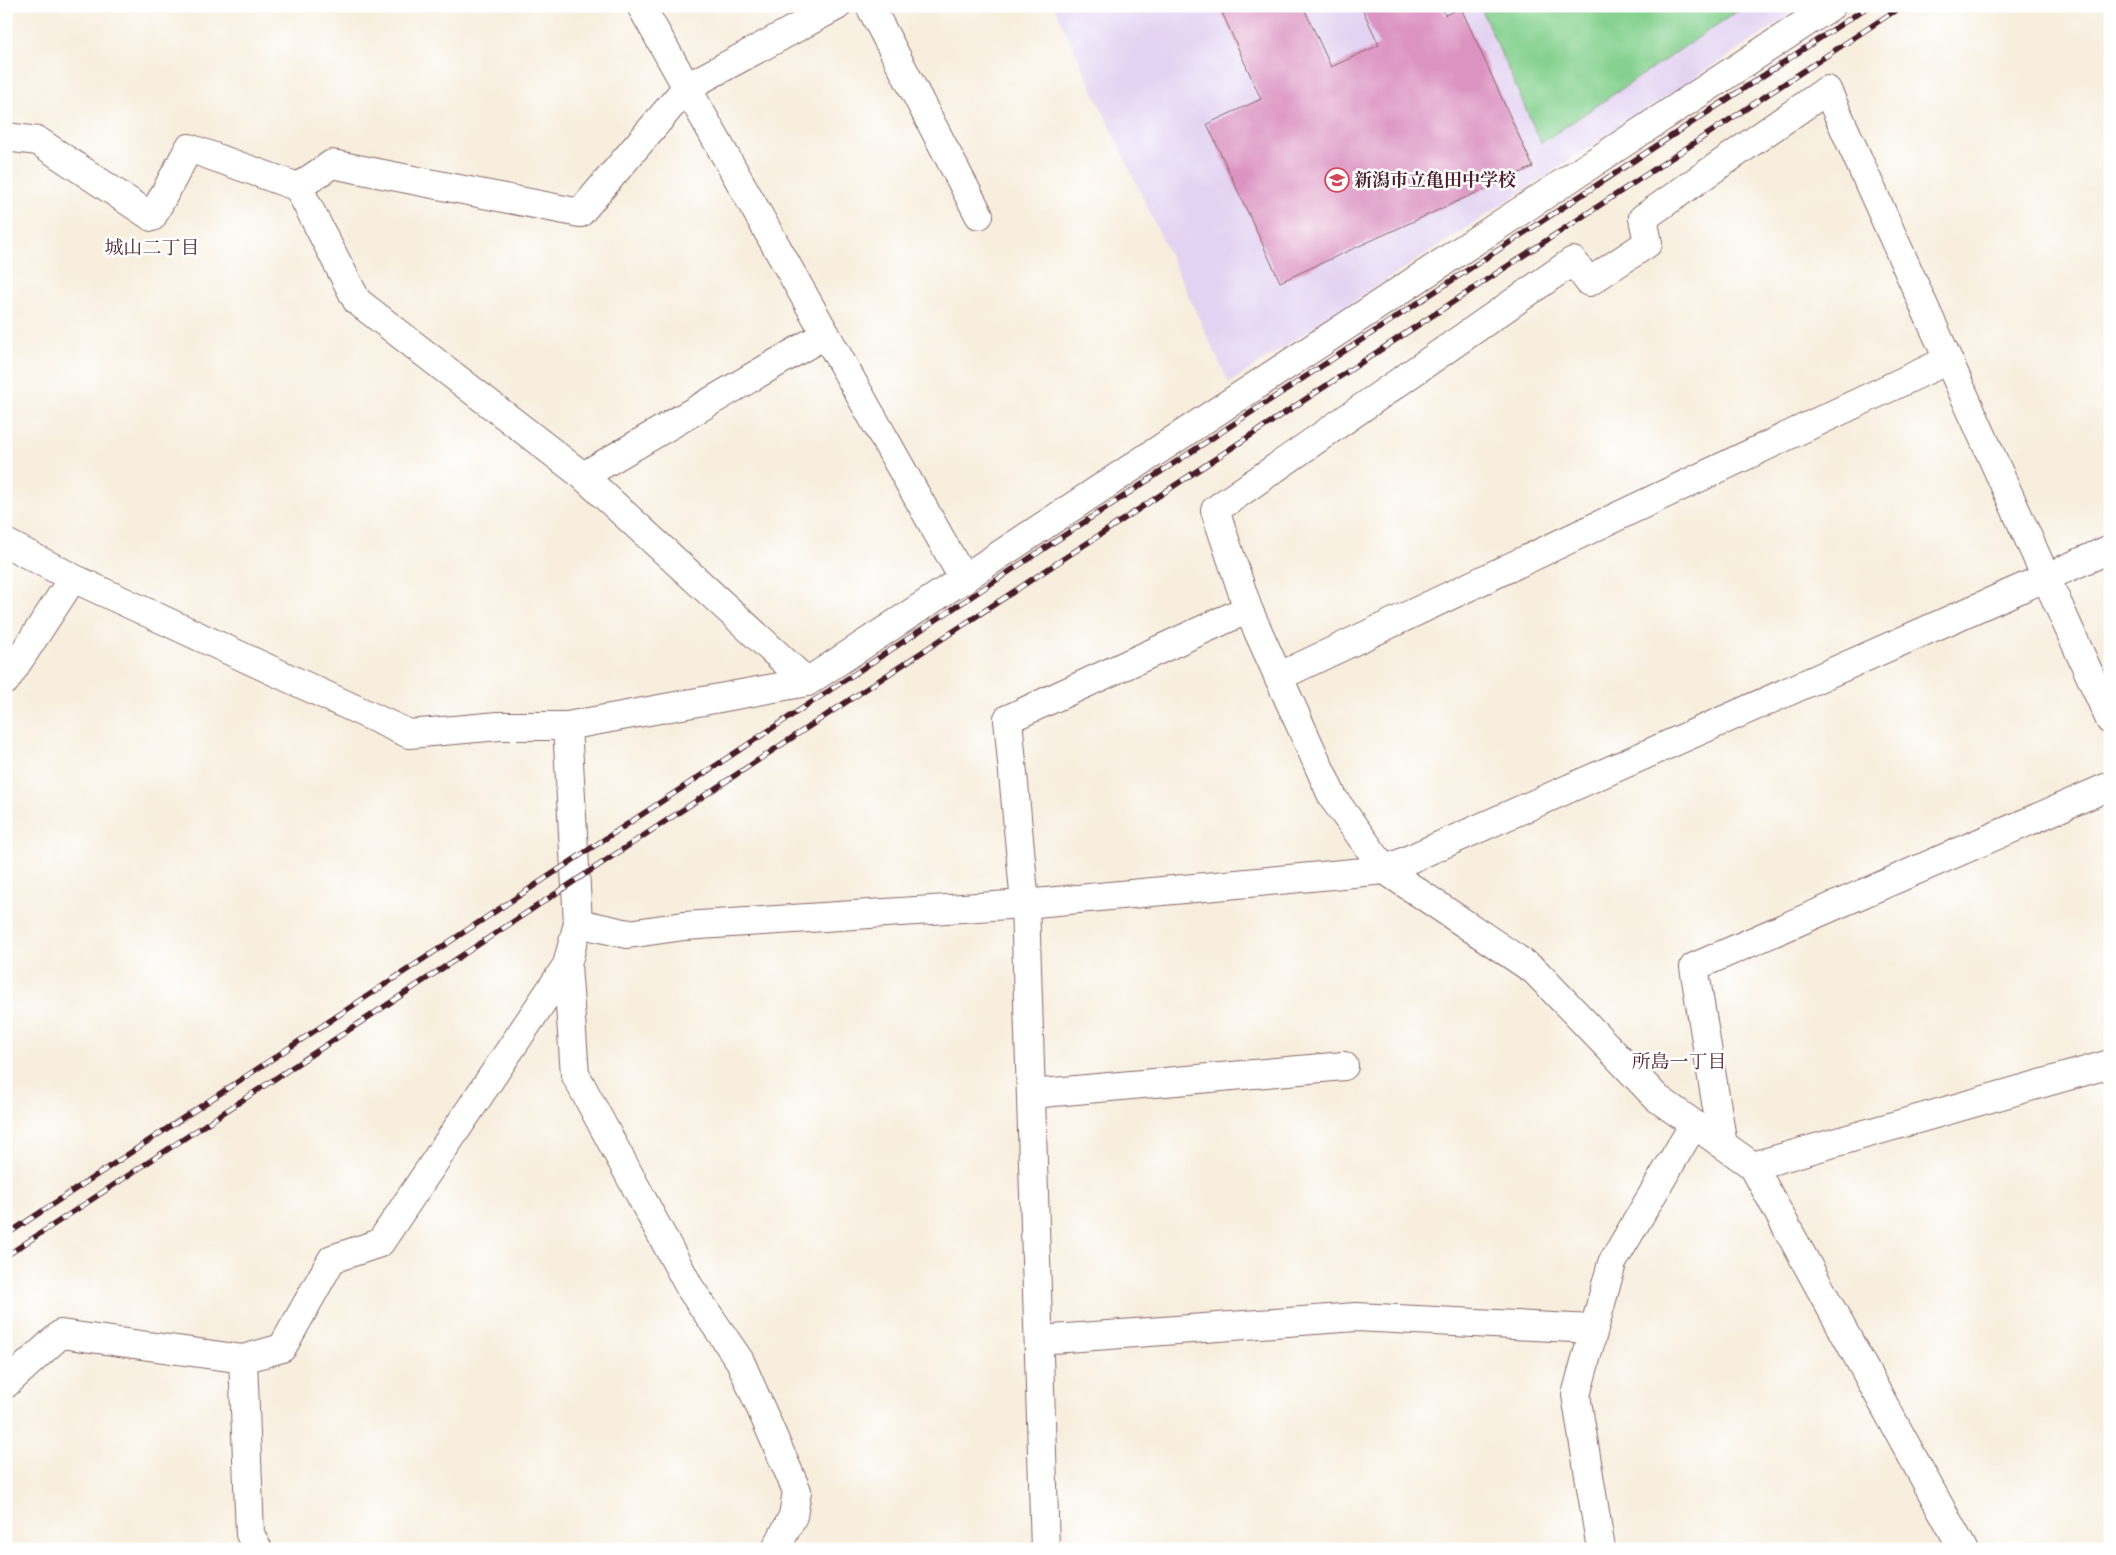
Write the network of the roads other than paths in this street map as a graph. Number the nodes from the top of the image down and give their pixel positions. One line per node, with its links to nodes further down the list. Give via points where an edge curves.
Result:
1 (641, 6): 5 (street)
2 (837, 6): 5 (street)
3 (870, 6): 8 (street)
4 (1831, 6): 16 (street)
5 (687, 87): 7 (street, via 580,213 332,164); 9 (street)
6 (6, 137): 7 (street, via 38,141 152,216 189,148)
7 (298, 187): 11 (street, via 357,301)
8 (978, 215)
9 (826, 334): 11 (street); 16 (street)
10 (1948, 360): 15 (street); 17 (street, via 1827,90 1643,218 1648,243 1589,282 1573,261 1215,510); 18 (street)
11 (583, 476): 20 (street)
12 (6, 543): 14 (street)
13 (2110, 549): 15 (street)
14 (73, 578): 19 (street); 22 (street, via 409,734 499,726)
15 (2045, 578): 21 (street); 24 (street)
16 (964, 580): 20 (street)
17 (1248, 609): 18 (street); 25 (street, via 1008,719)
18 (1278, 677): 24 (street, via 1333,798)
19 (6, 680)
20 (807, 682): 22 (street)
21 (2110, 720)
22 (567, 726): 26 (street)
23 (2110, 786): 32 (street, via 1694,968)
24 (1385, 870): 25 (street); 31 (street, via 1535,971 1657,1098)
25 (1025, 904): 26 (street, via 684,926 628,934); 30 (street)
26 (578, 923): 27 (street)
27 (567, 964): 36 (street, via 380,1244 332,1259 282,1348); 39 (street, via 574,1074 690,1288 740,1361 797,1491 793,1516)
28 (2110, 1064): 33 (street)
29 (1344, 1066): 30 (street)
30 (1031, 1094): 35 (street)
31 (1694, 1124): 32 (street); 34 (street, via 1612,1263)
32 (1723, 1145): 33 (street)
33 (1753, 1166): 42 (street)
34 (1594, 1329): 35 (street, via 1356,1317); 41 (street, via 1576,1395)
35 (1039, 1340): 40 (street)
36 (243, 1359): 37 (street, via 60,1334); 38 (street)
37 (6, 1384)
38 (251, 1544)
39 (776, 1549)
40 (1045, 1549)
41 (1601, 1549)
42 (1963, 1549)

